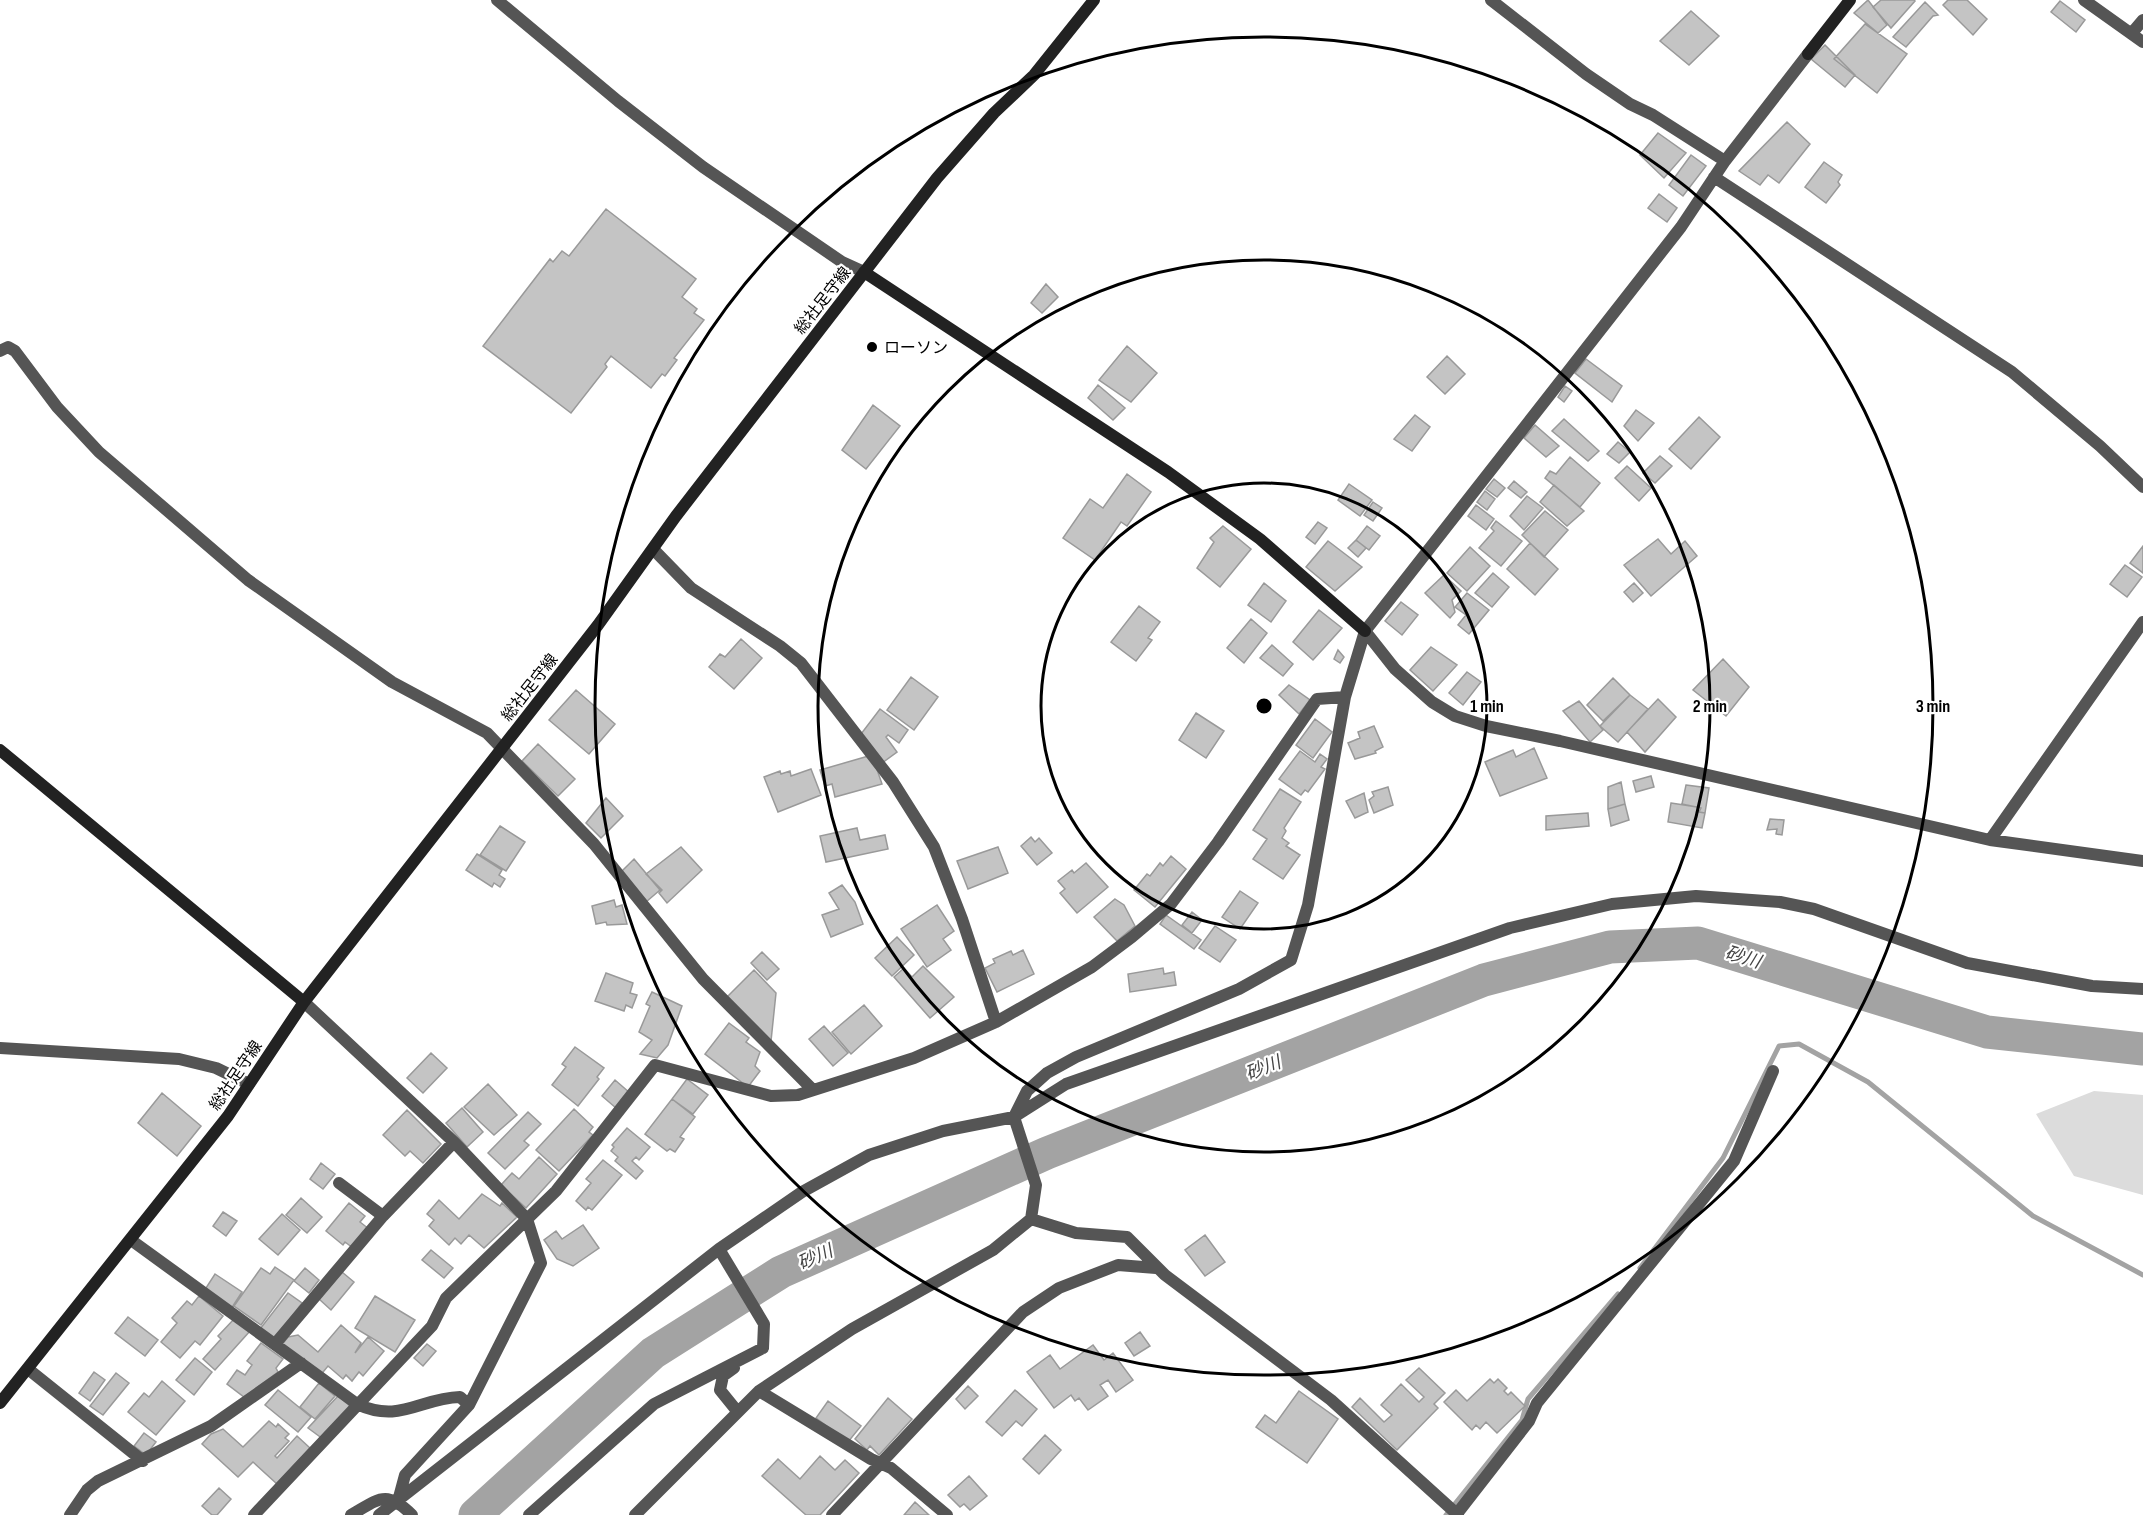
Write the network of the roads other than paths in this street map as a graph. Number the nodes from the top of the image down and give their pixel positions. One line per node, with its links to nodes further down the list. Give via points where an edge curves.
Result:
1 (497, 0): 12 (street, via 703,167 842,262)
2 (1094, 0): 12 (main road, 総社足守線, via 1034,75 994,113 937,178)
3 (1491, 0): 10 (street, via 1586,74)
4 (1850, 0): 9 (main road)
5 (2084, 0): 7 (street)
6 (2143, 20): 7 (street)
7 (2132, 33): 8 (street)
8 (2143, 42)
9 (1808, 54): 10 (street)
10 (1725, 161): 11 (street)
11 (1714, 177): 14 (street, via 2012,372); 17 (street, via 1681,227)
12 (864, 272): 15 (main road, 総社足守線); 17 (main road, via 1168,472 1260,539)
13 (0, 351): 19 (street, via 8,347 24,359 57,407 99,452 248,580 392,682 487,733)
14 (2143, 487)
15 (654, 550): 19 (main road, 総社足守線); 25 (street, via 691,588 801,663 893,782 934,847)
16 (2143, 622): 21 (street)
17 (1365, 631): 18 (street); 21 (street, via 1395,669 1432,702 1455,716)
18 (1345, 697): 25 (street, via 1317,699 1171,904 1092,967); 30 (street, via 1308,905 1291,960 1239,989 1076,1057 1047,1073 1027,1092)
19 (502, 749): 24 (main road, 総社足守線); 29 (street, via 594,844 703,980)
20 (0, 750): 24 (main road)
21 (1990, 840): 22 (street)
22 (2143, 861)
23 (2143, 989): 30 (street, via 2092,986 1967,963 1814,909 1780,902 1696,896 1612,904 1510,928 1066,1084)
24 (304, 1002): 28 (main road, 総社足守線); 31 (street)
25 (996, 1022): 29 (street, via 914,1058)
26 (0, 1048): 28 (street, via 179,1059 216,1068)
27 (1773, 1071): 51 (street, via 1734,1161 1538,1402 1529,1422)
28 (249, 1084): 36 (main road, 総社足守線)
29 (813, 1090): 34 (street, via 771,1096 655,1065 556,1191)
30 (1014, 1117): 35 (street, via 1036,1185); 37 (street, via 943,1131 869,1155 802,1192)
31 (454, 1142): 33 (street); 34 (street)
32 (339, 1183): 33 (street)
33 (383, 1216): 39 (street)
34 (526, 1219): 45 (street, via 446,1298 432,1326); 46 (street, via 541,1263)
35 (1030, 1219): 38 (street, via 1076,1233 1126,1237); 43 (street, via 993,1250 852,1329)
36 (131, 1240): 39 (street); 42 (main road, 総社足守線)
37 (718, 1249): 40 (street, via 764,1324); 50 (street)
38 (1156, 1268): 49 (street, via 1118,1265 1059,1288 1023,1312); 51 (street, via 1331,1400)
39 (275, 1344): 41 (street)
40 (763, 1348): 47 (street, via 723,1376 720,1390); 57 (street, via 654,1404)
41 (301, 1363): 45 (street); 48 (street, via 211,1426)
42 (28, 1369): 44 (main road, 総社足守線); 48 (street)
43 (759, 1390): 47 (street); 49 (street)
44 (0, 1403)
45 (357, 1404): 46 (street, via 370,1410 401,1412 460,1397); 53 (street)
46 (469, 1405): 50 (street, via 405,1475)
47 (737, 1411): 58 (street)
48 (143, 1461): 52 (street, via 98,1481)
49 (882, 1464): 59 (street); 60 (street)
50 (398, 1501): 54 (street, via 379,1499); 55 (street); 56 (street)
51 (1455, 1512)
52 (70, 1515)
53 (254, 1515)
54 (351, 1515)
55 (379, 1515)
56 (412, 1515)
57 (529, 1515)
58 (635, 1515)
59 (832, 1515)
60 (947, 1515)

